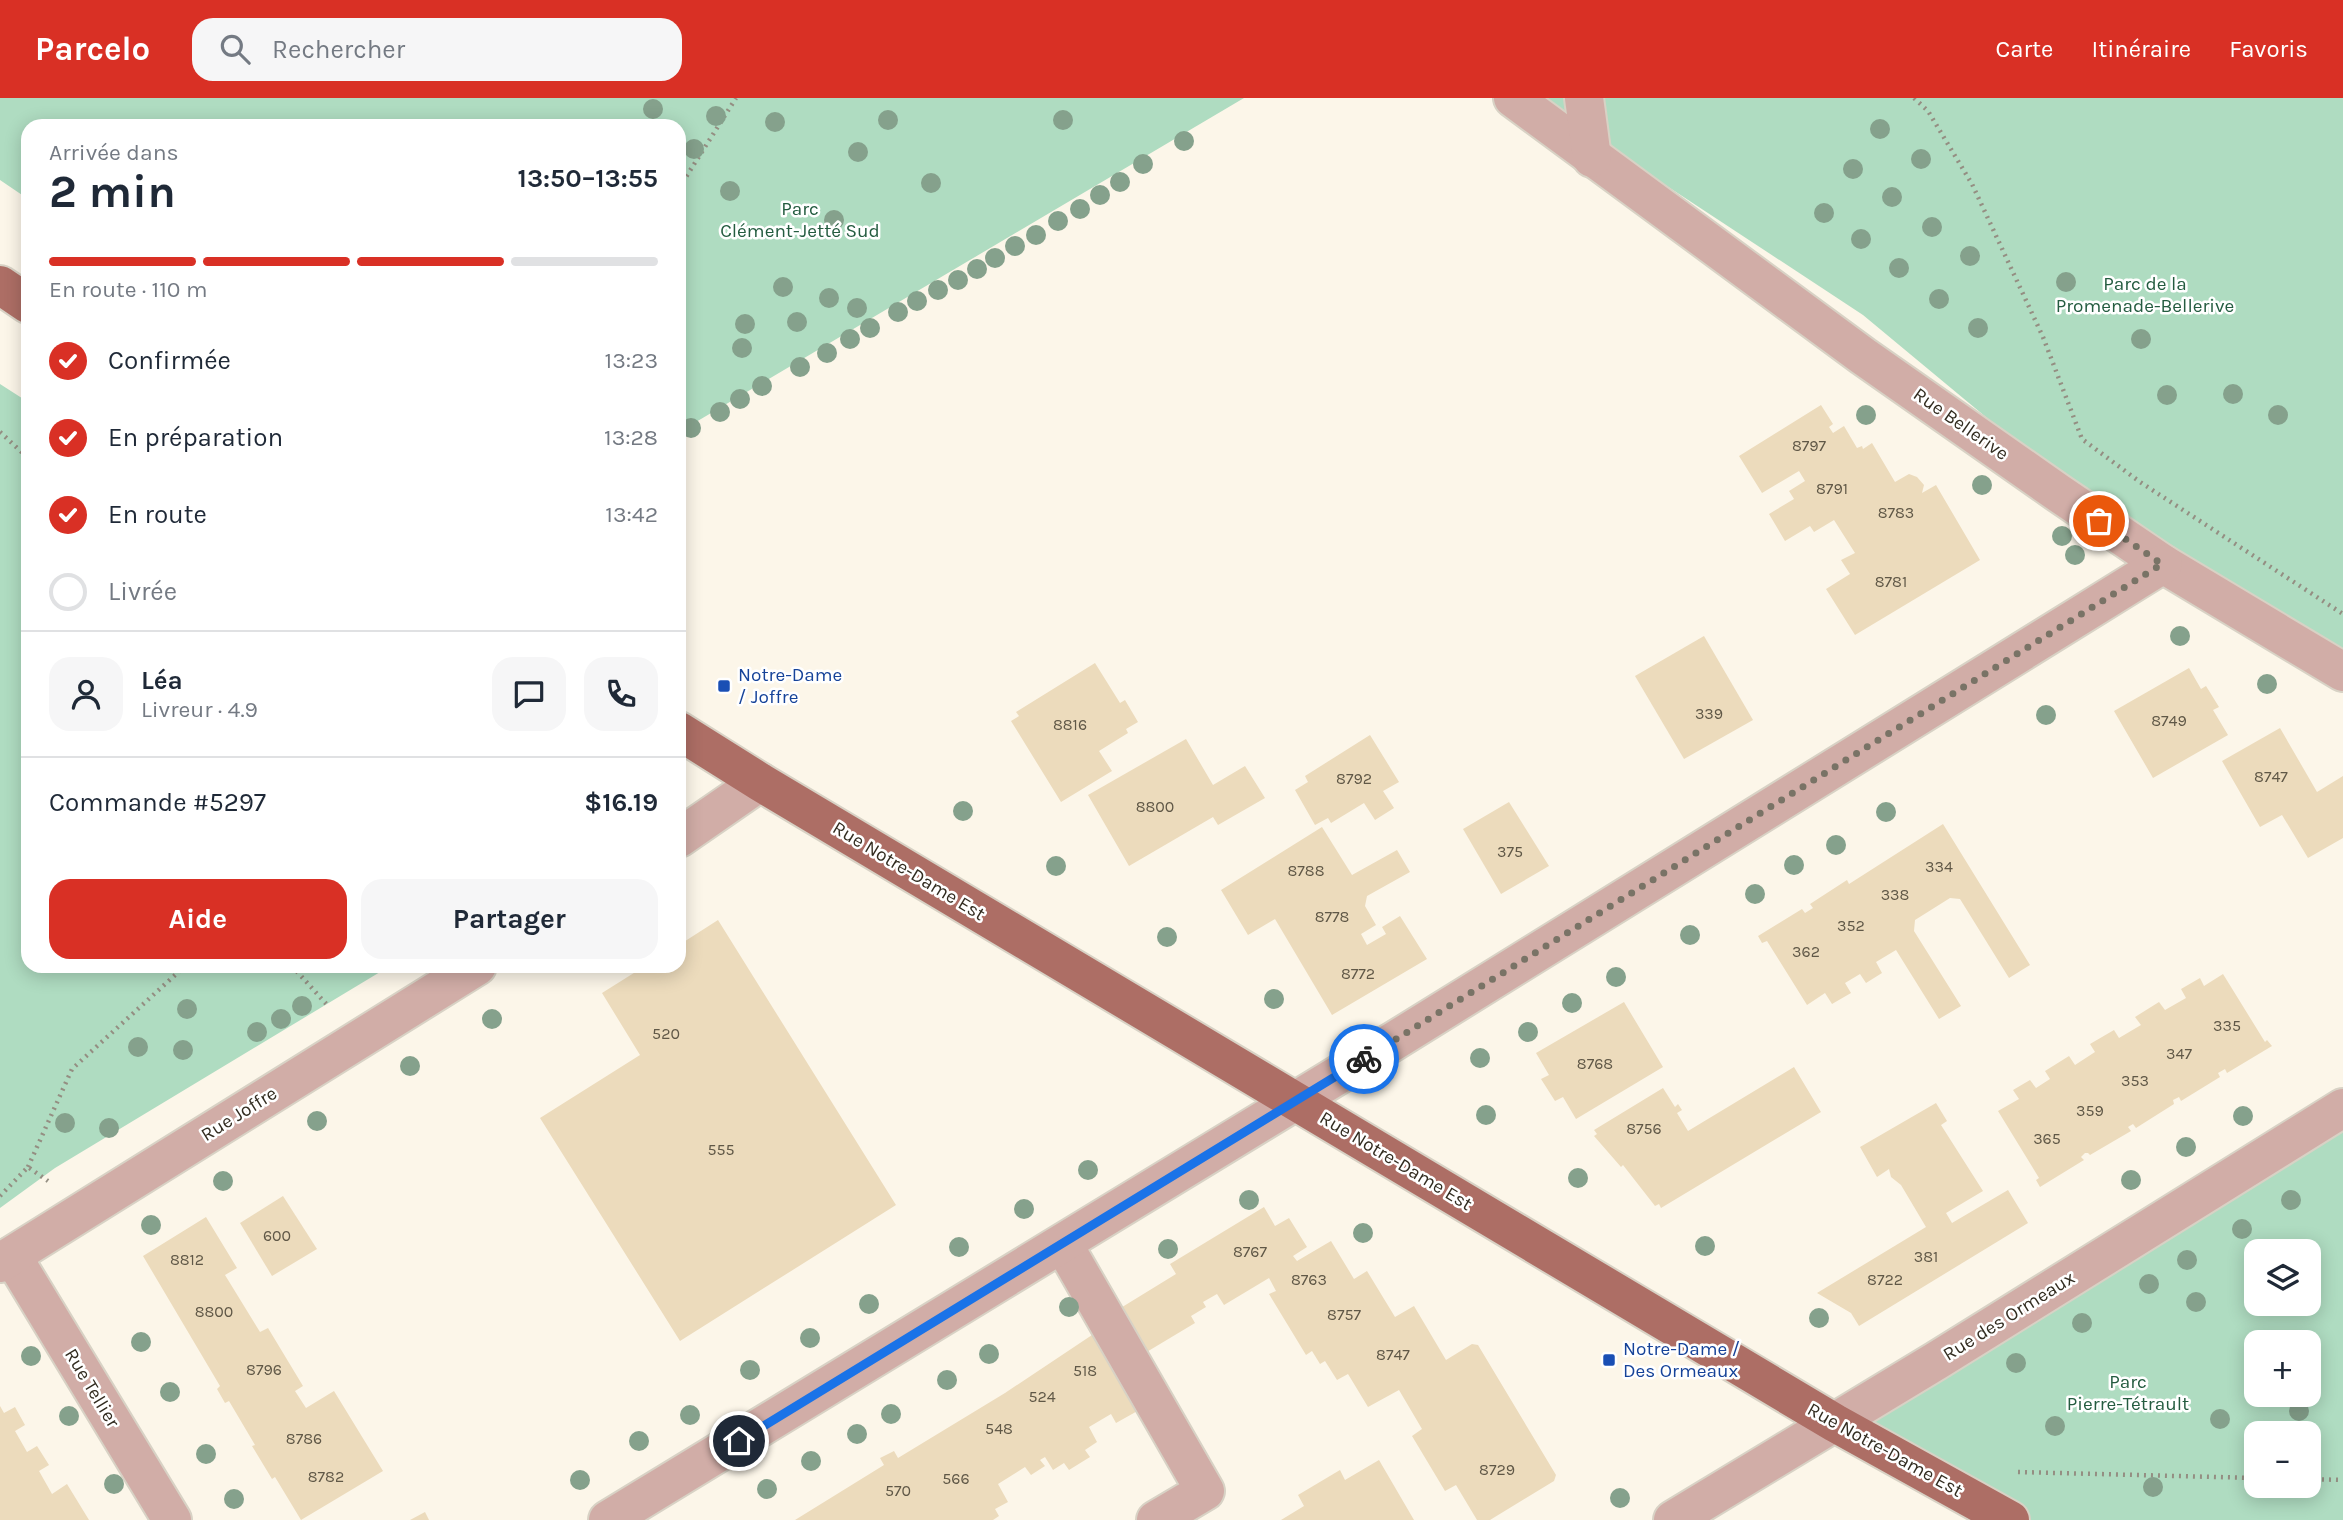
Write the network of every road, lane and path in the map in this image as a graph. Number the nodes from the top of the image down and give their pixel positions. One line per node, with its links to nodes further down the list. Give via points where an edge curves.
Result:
1 (736, 98): 6 (path)
2 (1513, 98): 5 (street, Rue Bellerive)
3 (1584, 98): 5 (street)
4 (1914, 98): 12 (path, via 1928,111 1972,184 2043,337 2081,439)
5 (1592, 158): 11 (street, Rue Bellerive, via 1863,356)
6 (686, 177)
7 (0, 285): 8 (main road)
8 (21, 299)
9 (0, 432): 10 (path)
10 (21, 452)
11 (2162, 564): 13 (street, Rue Bellerive); 21 (street)
12 (2343, 614)
13 (2343, 672)
14 (686, 735): 15 (main road, Rue Notre-Dame Est)
15 (760, 782): 16 (street); 21 (main road, Rue Notre-Dame Est)
16 (686, 833)
17 (177, 973): 23 (path, via 72,1069)
18 (298, 973): 20 (path)
19 (466, 973): 20 (street, Rue Joffre)
20 (359, 1040): 25 (street, Rue Joffre)
21 (1294, 1101): 24 (street); 26 (main road, Rue Notre-Dame Est)
22 (2343, 1108): 26 (street, Rue des Ormeaux)
23 (28, 1167)
24 (1063, 1244): 32 (street); 33 (street, via 1205,1491)
25 (6, 1259): 31 (street, Rue Tellier)
26 (1835, 1423): 34 (street, Rue des Ormeaux); 35 (main road, Rue Notre-Dame Est)
27 (2013, 1472): 28 (path)
28 (2244, 1478)
29 (2321, 1479): 30 (path)
30 (2343, 1480)
31 (172, 1520)
32 (608, 1520)
33 (1156, 1520)
34 (1673, 1520)
35 (2010, 1520)

